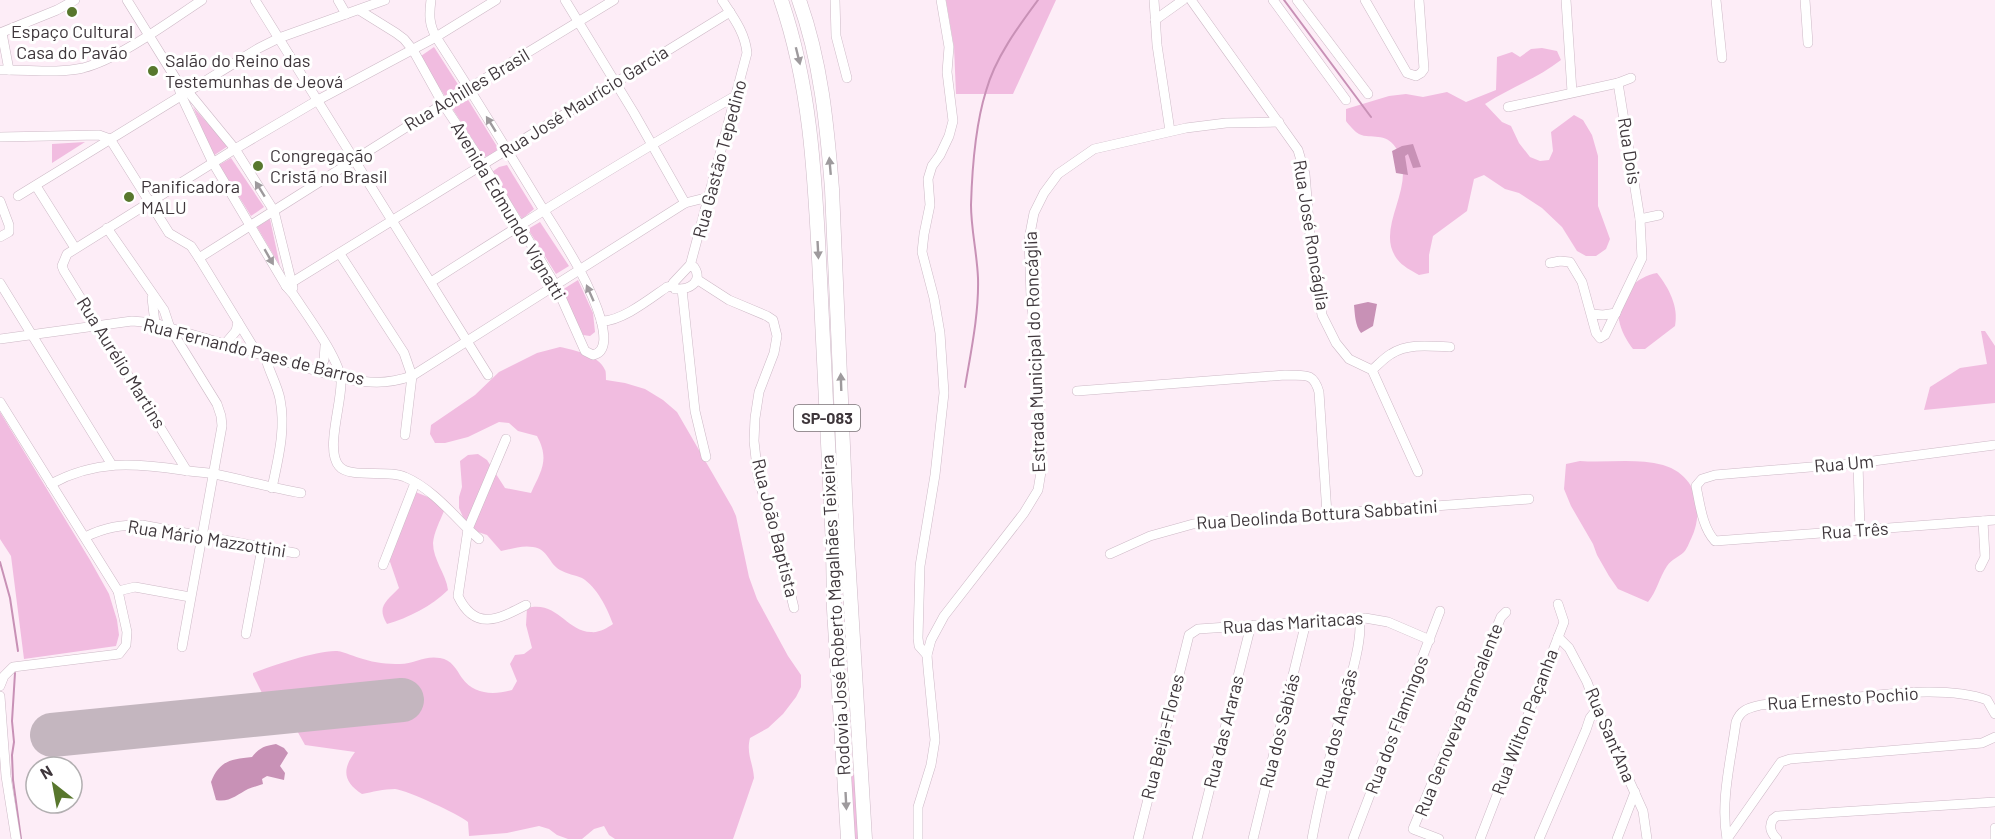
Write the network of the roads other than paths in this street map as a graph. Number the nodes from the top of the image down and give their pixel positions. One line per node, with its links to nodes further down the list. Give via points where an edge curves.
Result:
1 (75, 0): 31 (street)
2 (128, 0): 32 (street)
3 (202, 0): 32 (street)
4 (255, 0): 33 (street)
5 (338, 0): 28 (street)
6 (385, 0): 26 (street)
7 (431, 0): 34 (street, Avenida Edmundo Vignatti, via 430,27)
8 (496, 0): 34 (street)
9 (565, 0): 30 (street)
10 (614, 0): 30 (street, Rua Achilles Brasil)
11 (722, 0): 27 (street)
12 (781, 0): 177 (highway, Rodovia José Roberto Magalhães Teixeira / SP-083, one-way to 177, via 799,62 813,150)
13 (799, 0): 178 (highway, Rodovia José Roberto Magalhães Teixeira / SP-083, one-way to 13, via 830,167 820,76)
14 (835, 0): 39 (street, via 836,36)
15 (941, 0): 162 (street, via 949,47 947,72 953,121 950,136 928,179 930,205 922,244 940,333 944,393 920,566 918,638)
16 (1154, 0): 29 (street)
17 (1183, 0): 29 (street)
18 (1191, 0): 52 (street, Rua José Roncáglia)
19 (1272, 0): 49 (street)
20 (1298, 0): 46 (street)
21 (1365, 0): 22 (street, via 1407,73 1416,76 1424,69)
22 (1419, 0)
23 (1566, 0): 44 (street)
24 (1716, 0): 37 (street)
25 (1805, 0): 35 (street)
26 (359, 10): 28 (street); 36 (street, Avenida Edmundo Vignatti, via 396,33)
27 (730, 12): 41 (street, Rua José Maurício Garcia); 47 (street, Rua Gastão Tepedino, via 744,36 747,53)
28 (346, 14): 33 (street)
29 (1155, 21): 53 (street)
30 (578, 22): 41 (street); 43 (street, Rua Achilles Brasil)
31 (1, 33): 38 (street)
32 (149, 34): 38 (street, via 81,68); 45 (street)
33 (279, 38): 45 (street); 48 (street)
34 (436, 38): 36 (street); 43 (street, Avenida Edmundo Vignatti)
35 (1808, 43)
36 (413, 50): 48 (street); 50 (street, Avenida Edmundo Vignatti)
37 (1722, 58)
38 (4, 70)
39 (847, 78)
40 (1631, 78): 42 (street)
41 (615, 82): 57 (street); 59 (street, Rua José Maurício Garcia)
42 (1618, 83): 44 (street); 73 (street, Rua Dois)
43 (470, 89): 50 (street, Rua Achilles Brasil); 59 (street, Avenida Edmundo Vignatti, one-way to 43)
44 (1572, 92): 51 (street)
45 (185, 93): 56 (street); 58 (street); 62 (street)
46 (1368, 94)
47 (737, 95): 57 (street); 66 (street, Rua Gastão Tepedino)
48 (318, 100): 58 (street); 61 (street)
49 (1346, 100)
50 (443, 104): 61 (street, Rua Achilles Brasil); 63 (street, Avenida Edmundo Vignatti)
51 (1508, 107)
52 (1279, 122): 53 (street, Estrada Municipal do Roncáglia, via 1226,123); 109 (street, Rua José Roncáglia, via 1302,161 1322,315 1349,359)
53 (1170, 131): 162 (street, Estrada Municipal do Roncáglia, via 1094,149 1058,174 1034,213 1029,239 1042,466 1038,490 944,616)
54 (86, 135): 55 (street); 56 (street); 60 (street)
55 (0, 137)
56 (110, 139): 60 (street); 68 (street)
57 (651, 144): 69 (street); 70 (street)
58 (235, 148): 62 (street); 71 (street, one-way to 58)
59 (507, 150): 63 (street, Rua José Maurício Garcia); 70 (street, Avenida Edmundo Vignatti)
60 (92, 151): 64 (street)
61 (356, 160): 71 (street, Rua Achilles Brasil); 74 (street)
62 (213, 163): 68 (street); 75 (street)
63 (483, 164): 74 (street, Rua José Maurício Garcia); 76 (street, Avenida Edmundo Vignatti)
64 (36, 186): 65 (street); 79 (street)
65 (18, 196)
66 (709, 198): 69 (street, Rua Fernando Paes de Barros); 83 (street, Rua Gastão Tepedino)
67 (0, 201): 78 (street, via 9,232)
68 (149, 202): 77 (street); 81 (street, via 169,233 191,246)
69 (685, 203): 84 (street, Rua Fernando Paes de Barros)
70 (544, 210): 76 (street); 84 (street, Avenida Edmundo Vignatti)
71 (274, 211): 75 (street, Rua Achilles Brasil); 88 (street)
72 (1659, 215): 73 (street)
73 (1640, 219): 92 (street, Rua Dois, via 1642,258)
74 (393, 220): 80 (street, Rua José Maurício Garcia); 86 (street)
75 (251, 225): 81 (street, Rua Achilles Brasil); 88 (street, one-way to 88)
76 (520, 225): 86 (street); 89 (street, Avenida Edmundo Vignatti)
77 (107, 228): 79 (street); 91 (street)
78 (0, 237)
79 (75, 248): 97 (street, Rua Aurélio Martins, via 62,266)
80 (340, 254): 88 (street, Rua José Maurício Garcia); 112 (street, via 404,353)
81 (199, 258): 94 (street)
82 (1550, 264): 93 (street, Rua Dois, via 1570,262 1582,282)
83 (690, 266): 85 (street); 90 (street, via 673,283)
84 (580, 270): 89 (street, Rua Fernando Paes de Barros); 95 (street, Avenida Edmundo Vignatti, one-way to 84)
85 (698, 280): 90 (street); 151 (street, Rua João Baptista, via 729,300 773,320 777,336 774,353 759,392 755,418 756,465)
86 (431, 282): 102 (street)
87 (0, 283): 99 (street)
88 (289, 284): 104 (street)
89 (556, 286): 95 (street, Avenida Edmundo Vignatti, via 590,355 603,349); 102 (street, Rua Fernando Paes de Barros)
90 (677, 288): 95 (street, via 667,287 628,312); 121 (street, via 695,411)
91 (151, 293): 96 (street); 98 (street, via 164,310)
92 (1616, 313): 93 (street); 93 (street, Rua Dois, via 1600,338)
93 (1592, 314)
94 (238, 321): 103 (street, via 236,331); 106 (street)
95 (601, 321)
96 (155, 323): 97 (street, Rua Fernando Paes de Barros); 98 (street, Rua Fernando Paes de Barros)
97 (97, 325): 99 (street, Rua Fernando Paes de Barros); 120 (street, Rua Aurélio Martins)
98 (170, 328): 100 (street, Rua Fernando Paes de Barros); 107 (street)
99 (32, 335): 101 (street, Rua Fernando Paes de Barros); 123 (street)
100 (196, 335): 103 (street, Rua Fernando Paes de Barros); 107 (street, via 188,345)
101 (0, 339)
102 (468, 342): 111 (street); 112 (street, Rua Fernando Paes de Barros)
103 (225, 344): 106 (street, Rua Fernando Paes de Barros)
104 (325, 346): 110 (street); 113 (street)
105 (1450, 346): 109 (street, via 1405,348)
106 (261, 354): 108 (street, Rua Fernando Paes de Barros); 114 (street)
107 (187, 356): 127 (street, via 221,416)
108 (283, 360): 110 (street, Rua Fernando Paes de Barros); 114 (street, via 275,369)
109 (1372, 370): 126 (street)
110 (319, 371): 113 (street, Rua Fernando Paes de Barros)
111 (488, 375)
112 (412, 376): 113 (street, Rua Fernando Paes de Barros, via 369,383); 117 (street)
113 (341, 378): 128 (street, via 333,453 339,467 344,471 388,472)
114 (273, 380): 130 (street, via 280,399 282,433)
115 (1077, 391): 133 (street, via 1308,376 1316,382 1319,392)
116 (0, 402): 129 (street)
117 (405, 435)
118 (506, 439): 136 (street)
119 (1995, 446): 122 (street, Rua Um)
120 (175, 451): 124 (street); 125 (street, Rua Aurélio Martins)
121 (706, 457)
122 (1858, 463): 137 (street); 141 (street, Rua Um, via 1715,475 1702,480 1696,486 1702,514)
123 (112, 465): 124 (street); 129 (street, via 86,469)
124 (165, 468): 125 (street)
125 (187, 471): 127 (street)
126 (1418, 472)
127 (213, 474): 130 (street); 138 (street)
128 (415, 483): 136 (street); 145 (street)
129 (51, 484): 139 (street)
130 (272, 488): 131 (street)
131 (301, 493)
132 (1529, 499): 133 (street, Rua Deolinda Bottura Sabbatini)
133 (1327, 514): 144 (street, Rua Deolinda Bottura Sabbatini, via 1193,524 1150,536)
134 (1995, 520): 135 (street, Rua Três)
135 (1983, 521): 137 (street, Rua Três); 146 (street, via 1985,557)
136 (468, 529): 140 (street); 150 (street, via 458,586 461,603 484,620)
137 (1860, 531): 141 (street, Rua Três)
138 (202, 536): 139 (street, Rua Mário Mazzottini, via 142,525 118,525); 142 (street, Rua Mário Mazzottini); 148 (street)
139 (85, 537): 147 (street)
140 (478, 539)
141 (1715, 541)
142 (262, 548): 143 (street, Rua Mário Mazzottini); 157 (street)
143 (295, 554)
144 (1110, 554)
145 (383, 565)
146 (1980, 567)
147 (118, 591): 148 (street, via 135,587); 163 (street, via 127,632 126,645 119,654 13,667)
148 (190, 597): 161 (street)
149 (1558, 604): 159 (street, Rua Wilton Paçanha, via 1564,622)
150 (526, 605)
151 (794, 608)
152 (1440, 611): 160 (street, Rua dos Flamingos)
153 (1506, 612): 185 (street, Rua Genoveva Brancalente, via 1413,829)
154 (1359, 618): 155 (street, Rua das Maritacas); 160 (street, Rua das Maritacas, via 1388,622); 183 (street, Rua dos Anaçãs, via 1355,657)
155 (1306, 622): 156 (street, Rua das Maritacas); 182 (street, Rua dos Sabiás)
156 (1251, 625): 158 (street, Rua das Maritacas, via 1198,629); 181 (street, Rua das Araras)
157 (246, 634)
158 (1189, 635): 180 (street, Rua Beija-Flores)
159 (1558, 637): 165 (street, Rua Sant’Ana, via 1569,648 1587,681); 186 (street, Rua Wilton Paçanha)
160 (1430, 640): 184 (street, Rua dos Flamingos)
161 (182, 647)
162 (927, 655): 179 (street, Estrada Municipal do Roncáglia, via 936,741 918,807)
163 (0, 686)
164 (0, 696): 173 (street)
165 (1597, 709): 167 (street, Rua Sant’Ana); 168 (street)
166 (1995, 714): 190 (street, Rua Ernesto Pochio, via 1987,700 1959,694 1914,693 1746,708 1736,722 1725,807)
167 (1602, 722): 168 (street); 170 (street, Rua Sant’Ana)
168 (1586, 730): 187 (street)
169 (1995, 737): 190 (street, via 1982,743 1781,762)
170 (1635, 792): 188 (street); 189 (street, Rua Sant’Ana, via 1646,820)
171 (1995, 802): 191 (street, via 1777,816 1770,827)
172 (0, 810): 173 (street)
173 (11, 812): 176 (street)
174 (1995, 828): 175 (street)
175 (1995, 838)
176 (16, 839)
177 (848, 839)
178 (865, 839)
179 (918, 839)
180 (1138, 839)
181 (1197, 839)
182 (1253, 839)
183 (1312, 839)
184 (1353, 839)
185 (1439, 839)
186 (1480, 839)
187 (1539, 839)
188 (1617, 839)
189 (1647, 839)
190 (1727, 839)
191 (1777, 839)

